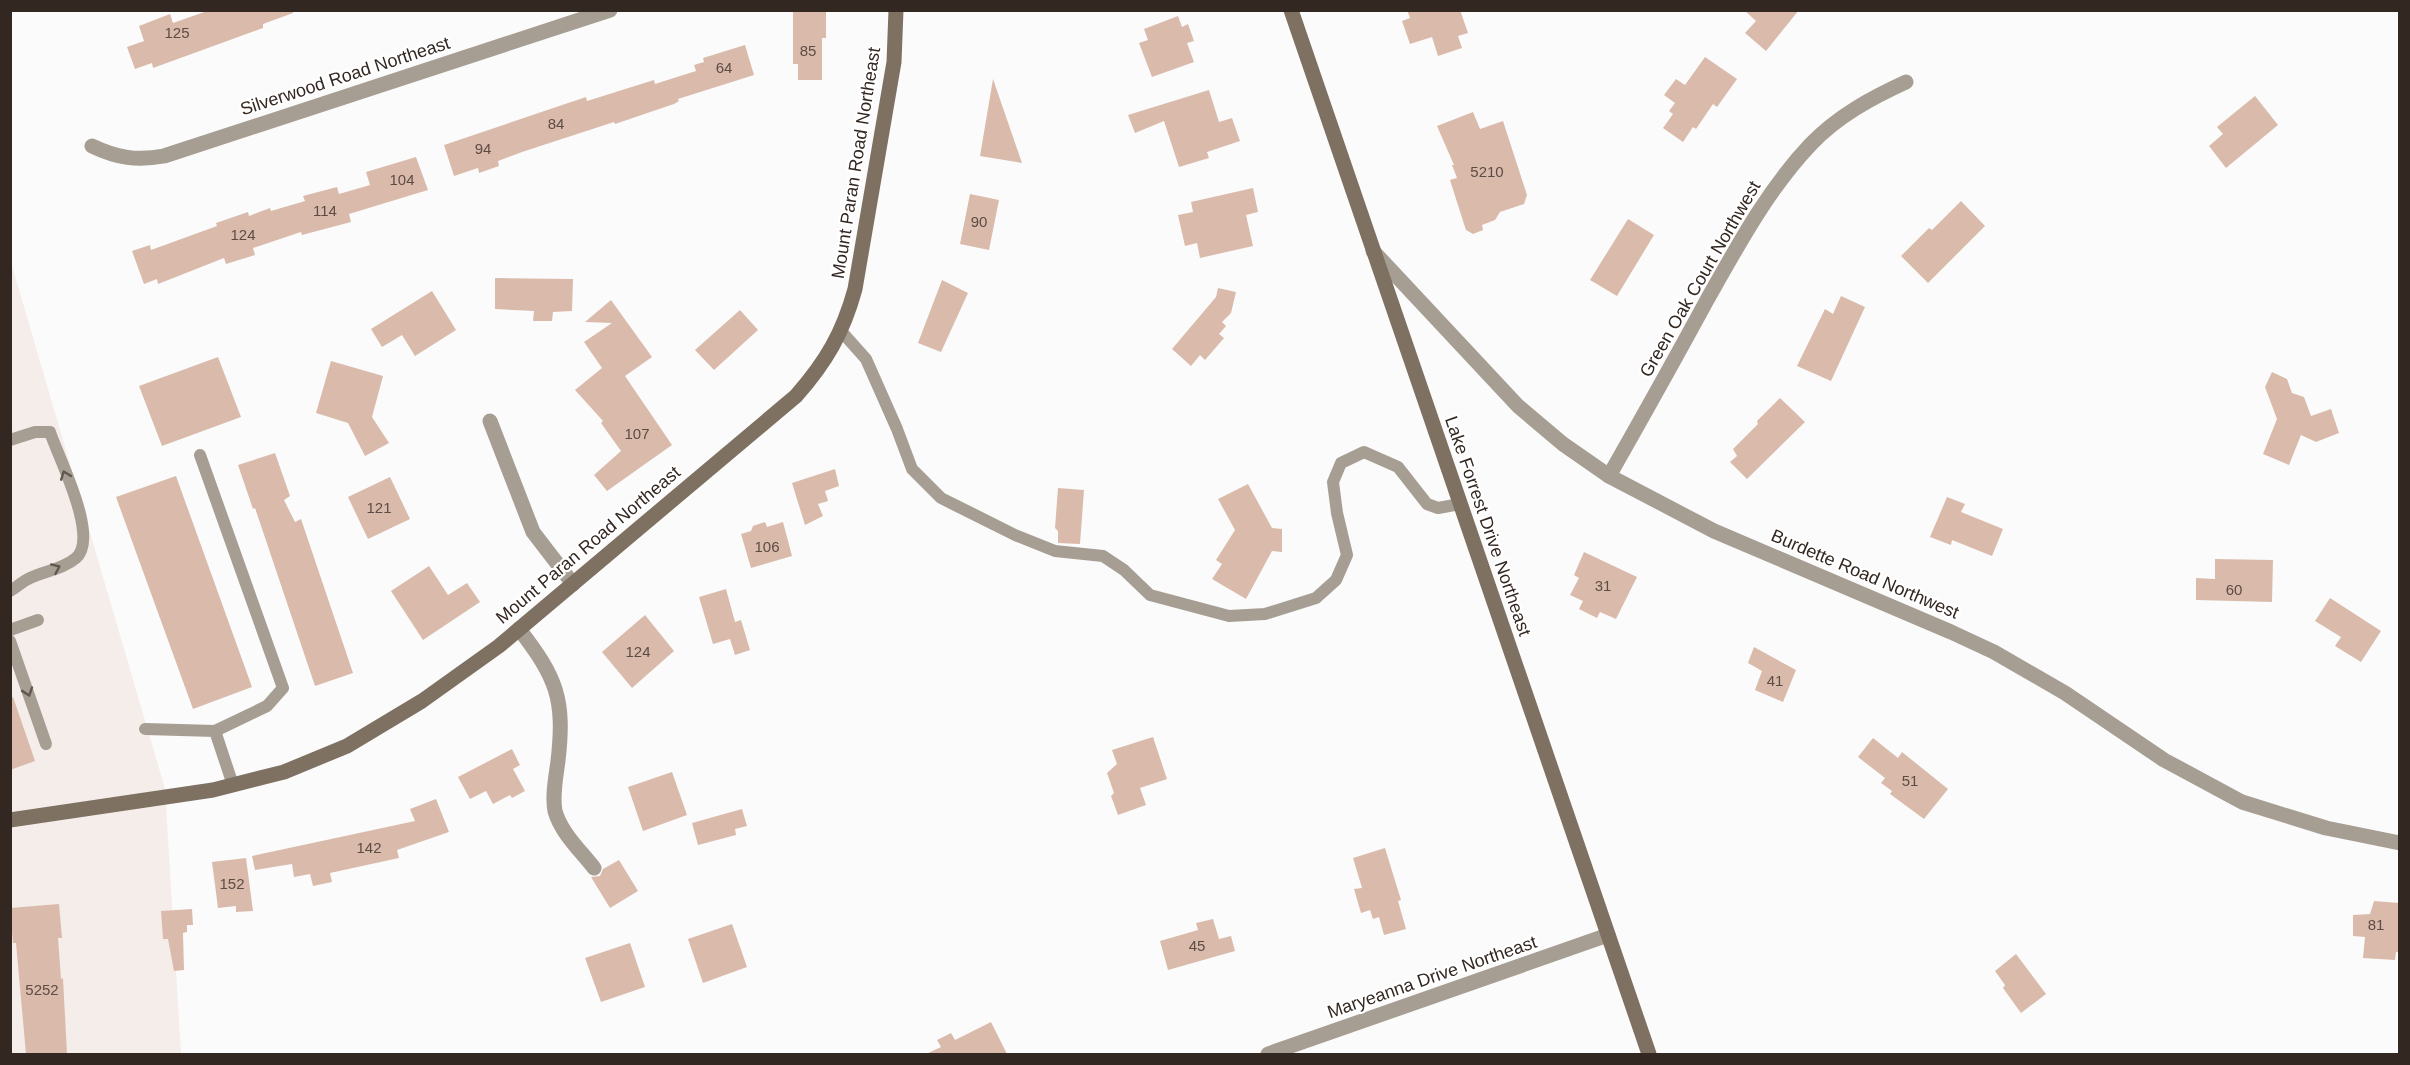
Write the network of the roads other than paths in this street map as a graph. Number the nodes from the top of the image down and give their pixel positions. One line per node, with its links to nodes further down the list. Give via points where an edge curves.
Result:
1 (610, 10): 5 (street, Silverwood Road Northeast, via 164,156 145,160 124,158)
2 (896, 10): 7 (main road, Mount Paran Road Northeast, via 894,62 855,289)
3 (1291, 10): 6 (main road, Lake Forrest Drive Northeast)
4 (1906, 82): 11 (street, Green Oak Court Northwest, via 1842,117 1811,143 1784,175 1736,250)
5 (92, 146)
6 (1373, 250): 11 (street, Burdette Road Northwest, via 1518,406); 12 (main road, Lake Forrest Drive Northeast)
7 (841, 331): 12 (lane, via 866,359 912,469 941,498 1055,551 1103,556 1150,595 1175,604 1229,616 1265,614 1316,598 1336,580 1347,555 1333,482 1341,464 1364,452 1398,467 1427,504 1438,508); 13 (main road, Mount Paran Road Northeast, via 816,373 796,396)
8 (489, 421): 13 (street, via 533,532)
9 (10, 440): 14 (lane, one-way to 9, via 77,557 84,531 81,513 50,432)
10 (200, 455): 20 (lane, via 283,688 267,706)
11 (1610, 476): 24 (street, Burdette Road Northwest, via 1714,531 1994,652 2065,693 2164,760 2242,802 2326,828)
12 (1460, 504): 26 (main road, Lake Forrest Drive Northeast)
13 (573, 584): 16 (main road, Mount Paran Road Northeast)
14 (10, 591)
15 (38, 620): 17 (lane)
16 (519, 629): 22 (main road, Mount Paran Road Northeast, via 459,676 347,746 284,772); 25 (street, via 544,663 559,703 562,728 556,813 563,829)
17 (10, 630)
18 (10, 641): 21 (lane, one-way to 21)
19 (145, 729): 20 (lane)
20 (215, 731): 22 (lane)
21 (46, 744)
22 (233, 785): 23 (main road, Mount Paran Road Northeast)
23 (10, 820)
24 (2400, 843)
25 (594, 868)
26 (1608, 935): 27 (street, Maryeanna Drive Northeast); 28 (main road, Lake Forrest Drive Northeast)
27 (1268, 1054)
28 (1649, 1054)

